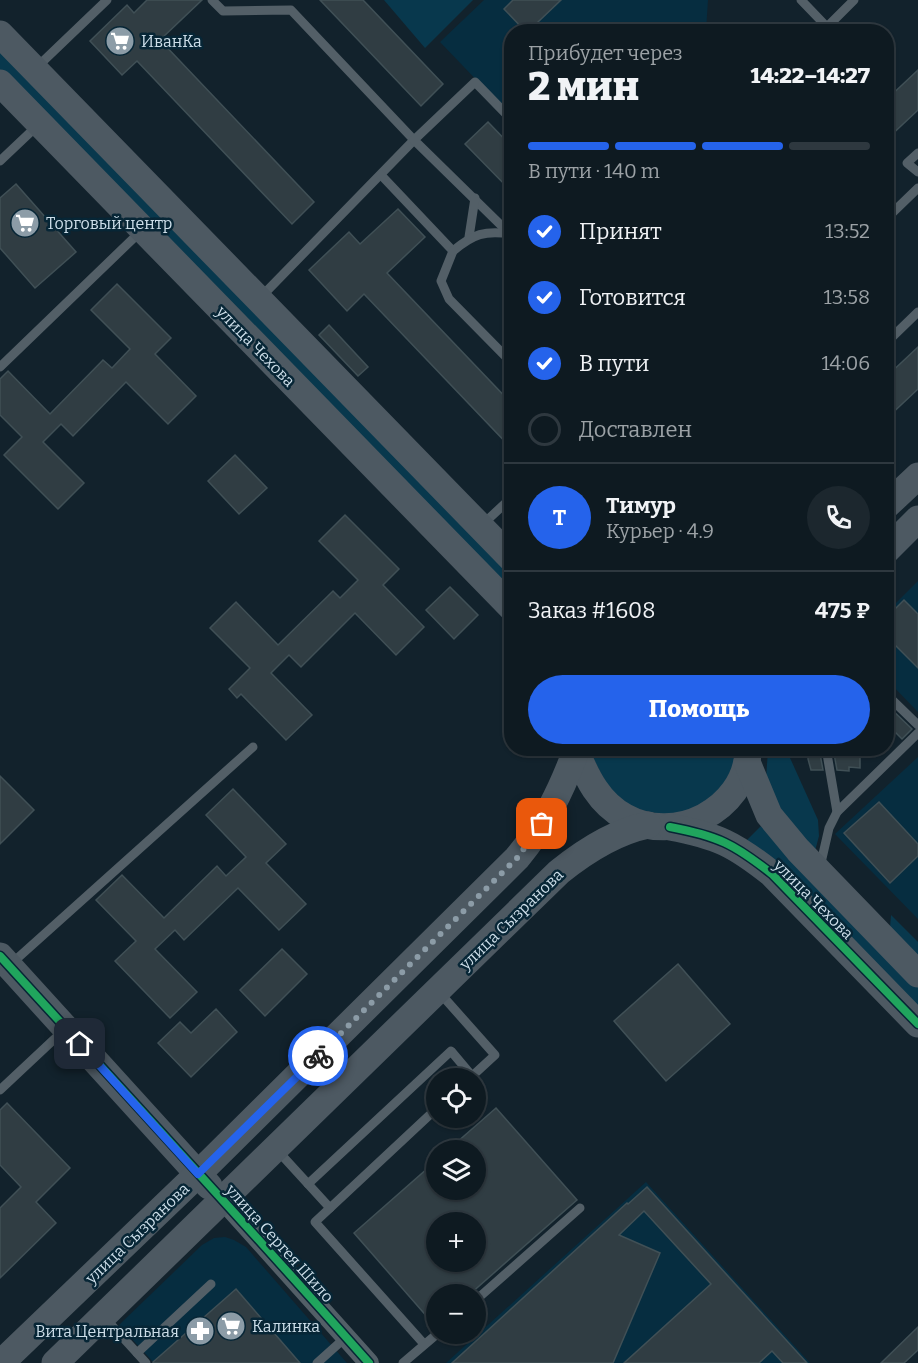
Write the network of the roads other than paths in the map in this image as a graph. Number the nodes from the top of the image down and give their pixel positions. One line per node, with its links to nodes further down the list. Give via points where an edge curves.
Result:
1 (107, 0): 8 (lane)
2 (212, 0): 12 (lane, via 223,11 291,10)
3 (801, 0): 5 (lane)
4 (854, 0): 6 (lane)
5 (824, 24)
6 (830, 24)
7 (0, 34): 8 (main road, улица Чехова)
8 (34, 70): 25 (main road, улица Чехова)
9 (0, 83): 11 (main road, улица Чехова)
10 (504, 112): 12 (lane, via 475,82)
11 (39, 123): 14 (lane); 21 (main road, улица Чехова)
12 (414, 140): 16 (lane); 18 (lane)
13 (918, 153): 15 (lane, via 907,163)
14 (0, 161)
15 (918, 172)
16 (381, 175): 24 (lane); 25 (lane)
17 (918, 188): 19 (lane)
18 (475, 198): 20 (lane); 23 (lane)
19 (894, 211)
20 (504, 227)
21 (143, 230): 29 (lane); 37 (main road, улица Чехова)
22 (504, 233): 23 (lane)
23 (469, 237): 24 (lane)
24 (453, 251): 28 (lane, via 441,281 449,299)
25 (258, 299): 34 (main road, улица Чехова)
26 (918, 312): 27 (lane)
27 (894, 335)
28 (504, 355)
29 (0, 366)
30 (918, 476): 31 (main road)
31 (894, 498)
32 (504, 505): 34 (lane)
33 (916, 525): 35 (main road)
34 (481, 527): 36 (main road, улица Чехова)
35 (894, 544)
36 (504, 551)
37 (504, 600)
38 (894, 702): 39 (lane)
39 (918, 725)
40 (918, 733): 47 (lane)
41 (253, 747): 50 (lane)
42 (574, 756): 62 (main road, улица Сызранова, via 550,811 517,858)
43 (579, 756): 48 (main road, улица Чехова, via 589,781 605,802 626,818)
44 (748, 756): 48 (main road, улица Сызранова, via 738,785 725,802 694,822)
45 (748, 756): 49 (main road, улица Чехова, via 768,815)
46 (827, 756): 47 (lane)
47 (837, 812): 49 (lane, via 829,828)
48 (659, 826): 52 (main road, улица Сызранова, via 628,830 577,858); 53 (main road, улица Чехова, via 705,834 746,854 772,874)
49 (819, 872): 51 (main road, улица Чехова)
50 (4, 961): 54 (main road, улица Сергея Шило)
51 (918, 974)
52 (437, 991): 57 (lane, via 495,1055); 61 (main road, улица Сызранова)
53 (918, 1024)
54 (66, 1028): 59 (lane); 62 (main road, улица Сергея Шило)
55 (433, 1068): 56 (lane, via 451,1051)
56 (464, 1068)
57 (481, 1068)
58 (426, 1074): 63 (lane)
59 (0, 1090)
60 (426, 1118): 65 (lane)
61 (276, 1148): 63 (lane); 64 (main road, улица Сызранова)
62 (198, 1174): 64 (main road, улица Сергея Шило); 73 (main road, улица Сызранова)
63 (308, 1184): 65 (lane)
64 (223, 1200): 69 (main road, улица Сызранова); 70 (street, улица Сергея Шило)
65 (330, 1208): 71 (lane, via 315,1222)
66 (580, 1208): 68 (lane)
67 (211, 1284): 72 (lane)
68 (486, 1291)
69 (103, 1316): 72 (lane); 74 (main road, улица Сызранова)
70 (346, 1337): 76 (lane); 77 (street, улица Сергея Шило)
71 (424, 1344): 78 (lane)
72 (137, 1353): 75 (lane)
73 (3, 1357)
74 (55, 1363)
75 (146, 1363)
76 (316, 1363)
77 (369, 1363)
78 (403, 1363)

